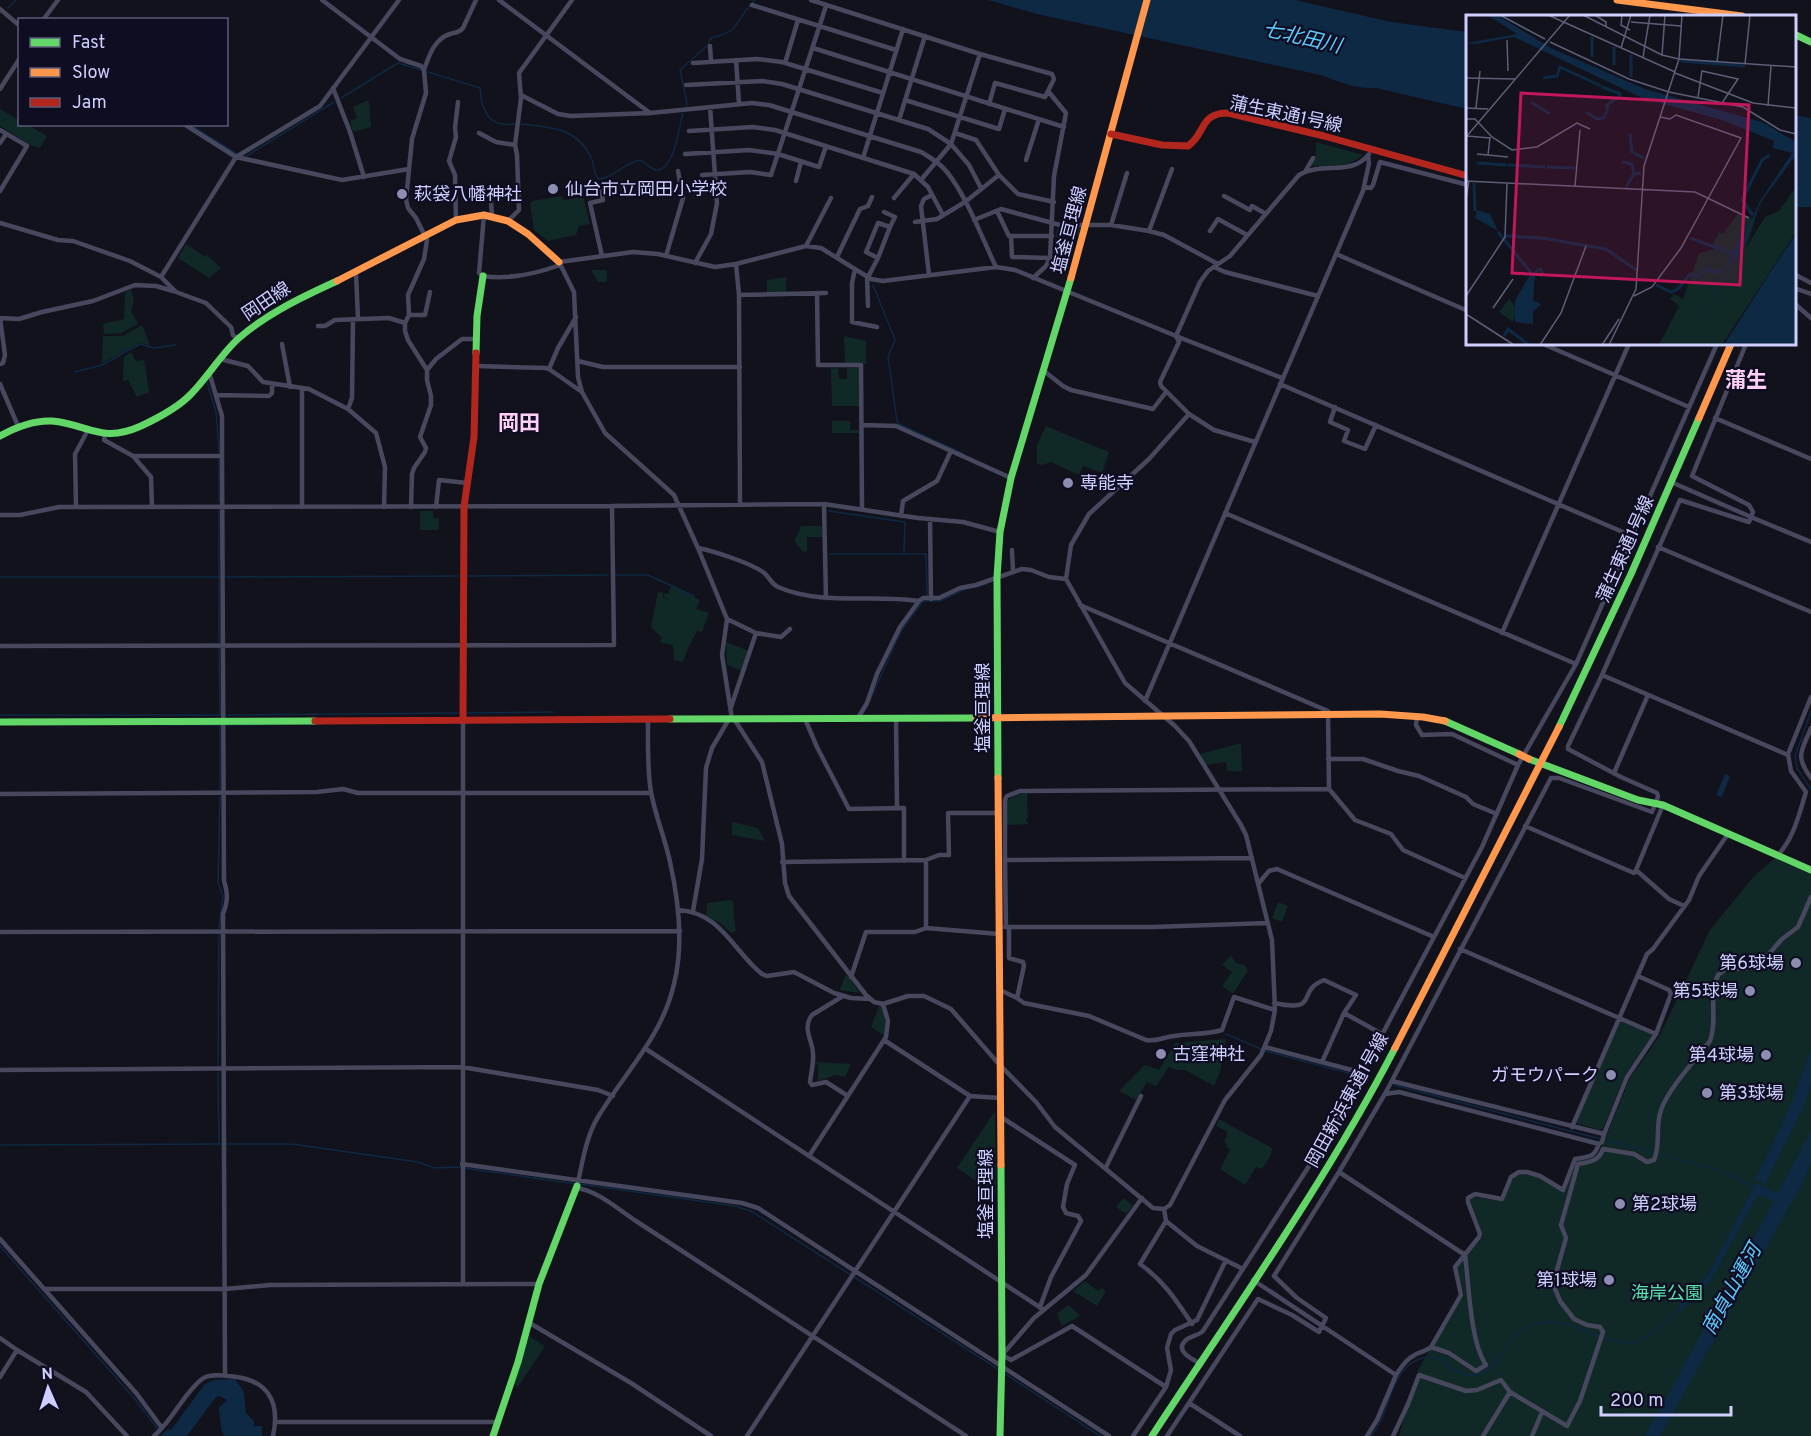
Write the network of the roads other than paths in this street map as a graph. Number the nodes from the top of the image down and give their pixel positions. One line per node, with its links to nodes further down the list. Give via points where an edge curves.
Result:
1 (58, 0): 14 (street)
2 (322, 0): 22 (street)
3 (399, 0): 22 (street)
4 (476, 0): 34 (street, via 463,28 442,37)
5 (499, 0): 19 (street)
6 (572, 0): 19 (street)
7 (811, 0): 11 (street)
8 (1147, 0): 67 (street, 塩釜亘理線)
9 (1617, 0): 13 (street)
10 (752, 5): 15 (street)
11 (826, 6): 17 (street); 18 (street)
12 (0, 9): 16 (street)
13 (1734, 15)
14 (44, 18)
15 (798, 20): 17 (street); 32 (street)
16 (18, 24)
17 (819, 27): 25 (street); 26 (street)
18 (903, 29): 21 (street); 26 (street)
19 (546, 35): 44 (street, via 519,73); 53 (street)
20 (1796, 35): 23 (street)
21 (925, 36): 27 (street); 36 (street)
22 (371, 37): 34 (street, via 400,59); 39 (street)
23 (1811, 42)
24 (710, 46): 30 (street)
25 (813, 48): 33 (street); 35 (street)
26 (897, 50): 35 (street)
27 (980, 54): 42 (street, via 1052,74 1054,80); 45 (street)
28 (736, 60): 30 (street); 32 (street); 37 (street)
29 (18, 61): 40 (street)
30 (711, 62): 31 (street)
31 (693, 63)
32 (785, 63): 33 (street)
33 (806, 69): 41 (street); 43 (street)
34 (424, 70): 83 (street, via 426,93 411,139)
35 (890, 72): 36 (street); 43 (street)
36 (912, 79): 45 (street); 46 (street)
37 (737, 82): 38 (street); 41 (street, via 762,81); 48 (street)
38 (686, 85)
39 (333, 88): 77 (street, via 315,110); 93 (street)
40 (0, 89)
41 (800, 90): 52 (street); 54 (street)
42 (1048, 91): 49 (street, via 1045,97 995,83); 59 (street, via 1066,113)
43 (883, 93): 54 (street)
44 (521, 95): 53 (street, via 558,114 571,116); 71 (street)
45 (966, 96): 49 (street); 55 (street)
46 (905, 100): 55 (street); 57 (street)
47 (458, 102): 114 (street, via 456,137 449,161 454,175)
48 (739, 104): 50 (street); 52 (street)
49 (989, 104): 51 (street)
50 (710, 107): 53 (street); 60 (street)
51 (1005, 109): 55 (street, via 999,129); 56 (street)
52 (793, 111): 64 (street); 68 (street)
53 (650, 113)
54 (877, 113): 57 (street); 68 (street)
55 (960, 117): 65 (street)
56 (1039, 119): 59 (street); 80 (street)
57 (899, 120): 70 (street, via 927,129)
58 (187, 126): 77 (street)
59 (1064, 127): 108 (street, via 1054,176)
60 (712, 129): 62 (street); 64 (street, via 753,127); 73 (street)
61 (0, 130): 66 (street)
62 (689, 131)
63 (479, 133): 71 (street, via 496,142)
64 (785, 133): 72 (street); 76 (street)
65 (955, 133): 70 (street); 91 (street, via 976,140)
66 (6, 134): 69 (street); 101 (street, via 27,146)
67 (1111, 134): 74 (street, 蒲生東通1号線, via 1173,147 1188,146 1207,119 1222,113); 122 (street, 塩釜亘理線)
68 (870, 136): 78 (street); 82 (street, via 921,152)
69 (0, 143)
70 (951, 144): 82 (street); 99 (street, via 969,165)
71 (515, 145): 117 (street, via 519,210)
72 (826, 146): 78 (street); 81 (street, via 819,167)
73 (714, 152): 75 (street); 76 (street, via 749,150); 88 (street)
74 (1370, 152): 86 (street, via 1347,168); 92 (street, 蒲生東通1号線); 98 (street)
75 (685, 154)
76 (778, 154): 81 (street); 88 (street, via 771,175)
77 (236, 157): 93 (street, via 342,180); 147 (street)
78 (863, 158): 89 (street)
79 (1313, 158): 86 (street)
80 (1026, 160)
81 (801, 162): 95 (street)
82 (937, 162): 94 (street); 107 (street)
83 (409, 169): 93 (street); 126 (street, via 408,208)
84 (1172, 169): 124 (street)
85 (678, 171): 133 (street, via 683,198)
86 (1305, 172): 111 (street)
87 (1127, 173): 121 (street)
88 (715, 174): 90 (street); 137 (street, via 717,203 711,234)
89 (914, 174): 94 (street); 106 (street)
90 (702, 175)
91 (999, 175): 99 (street); 108 (street, via 1018,194)
92 (1466, 176)
93 (364, 177)
94 (921, 180): 102 (street)
95 (796, 181)
96 (1466, 185): 98 (street, via 1380,162 1371,188)
97 (490, 187): 113 (street)
98 (1364, 187): 131 (street)
99 (981, 188): 107 (street)
100 (601, 190): 132 (street, via 603,200 590,204)
101 (0, 191)
102 (932, 195): 112 (street); 115 (street, via 921,206)
103 (872, 196): 134 (street, via 868,206 860,209)
104 (1224, 196): 111 (street)
105 (831, 198): 130 (street)
106 (894, 198)
107 (965, 202): 112 (street); 116 (street)
108 (1054, 202): 120 (street)
109 (997, 211): 116 (street); 120 (street, via 1025,214); 128 (street)
110 (884, 212): 123 (street, via 895,217)
111 (1266, 214): 127 (street)
112 (943, 215): 115 (street)
113 (488, 216): 114 (street, 岡田線); 117 (street, 岡田線); 146 (street, via 479,273)
114 (456, 220): 126 (street, 岡田線)
115 (922, 220): 118 (street); 144 (street)
116 (974, 220): 141 (street)
117 (508, 221): 138 (street, 岡田線)
118 (915, 222)
119 (0, 223): 147 (street, via 73,241 130,261)
120 (1052, 223): 122 (street); 129 (street)
121 (1111, 225): 122 (street); 124 (street)
122 (1086, 226): 152 (street, 塩釜亘理線)
123 (890, 227): 135 (street); 135 (street, via 878,223 866,252)
124 (1149, 231): 140 (street, via 1164,235)
125 (1210, 231): 127 (street, via 1218,219)
126 (426, 235): 143 (street, 岡田線); 163 (street, via 424,259 408,295)
127 (1247, 235): 140 (street, via 1230,256)
128 (1011, 236): 129 (street); 136 (street, via 1012,257)
129 (1052, 237): 136 (street)
130 (806, 246): 134 (street, via 821,248); 139 (street)
131 (1336, 254): 159 (street); 162 (street)
132 (602, 256): 133 (street, via 633,252); 138 (street)
133 (666, 256): 137 (street)
134 (837, 257): 142 (street)
135 (878, 258): 148 (street)
136 (1050, 258): 149 (street)
137 (695, 263): 139 (street, via 715,267)
138 (559, 264): 146 (street, via 512,277); 164 (street, via 574,292)
139 (736, 264): 158 (street)
140 (1216, 265): 159 (street, via 1225,272); 171 (street, via 1200,282)
141 (996, 267): 144 (street); 149 (street)
142 (855, 269): 148 (street); 170 (street, via 852,322)
143 (356, 273): 167 (street); 172 (street, 岡田線, via 288,303)
144 (929, 275): 148 (street, via 883,281)
145 (1796, 275): 150 (street)
146 (483, 276): 173 (street)
147 (161, 277): 153 (street)
148 (868, 277): 161 (street)
149 (1033, 278): 152 (street)
150 (1811, 284)
151 (1796, 289): 157 (street)
152 (1068, 291): 171 (street); 188 (street, 塩釜亘理線)
153 (176, 292): 165 (street, via 135,285 93,301 19,319); 172 (street, via 206,303)
154 (430, 292): 163 (street, via 425,315)
155 (818, 293): 156 (street); 158 (street); 204 (street, via 818,365 861,365)
156 (826, 293)
157 (1811, 294)
158 (739, 295): 184 (street)
159 (1318, 296): 191 (street)
160 (1796, 305): 166 (street)
161 (868, 306)
162 (1466, 311)
163 (408, 315): 168 (street)
164 (576, 317): 181 (street); 185 (street)
165 (0, 318): 182 (street, via 5,355)
166 (1811, 318)
167 (355, 319): 168 (street, via 389,318); 169 (street, via 335,320); 201 (street, via 352,398)
168 (405, 322): 187 (street, via 408,340)
169 (318, 327)
170 (877, 327)
171 (1176, 336): 191 (street); 197 (street, via 1179,342 1160,382)
172 (238, 339): 180 (street, 岡田線)
173 (476, 339): 183 (street); 187 (street, via 462,339)
174 (282, 344): 194 (street)
175 (1545, 345): 190 (street)
176 (1629, 345): 190 (street)
177 (1717, 345): 199 (street)
178 (1731, 345): 216 (street, 蒲生東通1号線)
179 (1746, 345): 203 (street)
180 (222, 356): 189 (street, 岡田線); 193 (street, via 224,360 248,366 263,382)
181 (578, 362): 184 (street, via 603,367); 196 (street)
182 (1, 364): 186 (street)
183 (477, 366): 185 (street); 217 (street, via 474,437)
184 (740, 367): 218 (street)
185 (549, 369): 196 (street)
186 (0, 370)
187 (427, 370): 228 (street, via 431,405 420,437 426,448 412,474)
188 (1044, 371): 197 (street, via 1071,390 1153,409); 215 (street, 塩釜亘理線)
189 (209, 372): 198 (street); 208 (street, 岡田線, via 176,407 134,429)
190 (1615, 375): 199 (street); 220 (street)
191 (1281, 381): 200 (street); 210 (street)
192 (0, 384): 206 (street)
193 (272, 384): 194 (street); 198 (street, via 269,396)
194 (290, 387): 195 (street)
195 (302, 389): 201 (street); 226 (street)
196 (582, 392): 221 (street, via 605,433 674,495)
197 (1166, 392): 202 (street)
198 (217, 396): 213 (street, via 222,416)
199 (1689, 406): 238 (street)
200 (1335, 407): 205 (street); 205 (street, via 1329,422 1348,430 1344,441 1365,449)
201 (348, 409): 227 (street, via 379,438 385,467)
202 (1189, 414): 210 (street, via 1214,430); 245 (street, via 1149,459 1089,514 1071,545)
203 (1715, 418): 214 (street); 235 (street, via 1692,476 1749,505)
204 (862, 425): 211 (street, via 896,426); 231 (street)
205 (1376, 425): 220 (street)
206 (18, 426): 207 (street, 岡田線, via 54,421); 209 (street, 岡田線)
207 (88, 430): 208 (street, 岡田線); 223 (street, via 75,454)
208 (105, 434): 212 (street, via 104,440)
209 (0, 436)
210 (1255, 442): 232 (street)
211 (951, 451): 215 (street); 234 (street, via 937,481 903,501)
212 (133, 456): 213 (street); 224 (street, via 151,477)
213 (222, 456): 225 (street)
214 (1811, 459)
215 (1011, 478): 237 (street, 塩釜亘理線)
216 (1671, 482): 235 (street); 281 (street, 蒲生東通1号線)
217 (467, 483): 229 (street, via 439,480); 230 (street)
218 (740, 504): 219 (street); 221 (street)
219 (825, 504): 231 (street); 246 (street)
220 (1559, 504): 238 (street); 254 (street)
221 (679, 505): 222 (street); 241 (street)
222 (612, 506): 230 (street); 257 (street, via 614,645)
223 (76, 507): 224 (street); 233 (street)
224 (152, 507): 225 (street)
225 (222, 507): 226 (street); 256 (street)
226 (302, 507): 227 (street)
227 (384, 507): 228 (street)
228 (411, 507): 229 (street)
229 (436, 507): 230 (street)
230 (464, 507): 257 (street)
231 (862, 509): 234 (street)
232 (1225, 513): 254 (street); 255 (street)
233 (0, 515)
234 (901, 516): 236 (street)
235 (1751, 517): 239 (street); 240 (street, via 1749,522 1680,500)
236 (930, 519): 237 (street, via 963,522); 247 (street)
237 (1000, 532): 244 (street, 塩釜亘理線)
238 (1632, 536): 259 (street)
239 (1811, 542)
240 (1658, 547): 250 (street); 260 (street)
241 (698, 548): 246 (street, via 763,572 778,587); 251 (street)
242 (1012, 550): 243 (street)
243 (1013, 571): 244 (street); 245 (street, via 1031,570)
244 (997, 577): 247 (street); 270 (street, 塩釜亘理線)
245 (1066, 579): 249 (street)
246 (826, 598): 248 (street, via 894,597)
247 (931, 599): 248 (street)
248 (919, 601): 268 (street, via 900,627)
249 (1080, 605): 255 (street); 263 (street, via 1125,683)
250 (1811, 612)
251 (727, 620): 253 (street); 264 (street, via 722,655)
252 (790, 629): 253 (street, via 781,637)
253 (756, 633): 264 (street)
254 (1502, 633): 259 (street)
255 (1169, 642): 263 (street); 265 (street)
256 (222, 645): 257 (street); 258 (street); 275 (street)
257 (463, 645): 274 (street)
258 (0, 646)
259 (1576, 664): 282 (street)
260 (1602, 675): 261 (street); 283 (street, via 1568,749)
261 (1648, 695): 279 (street); 283 (street)
262 (1811, 697): 278 (street)
263 (1145, 701): 266 (street)
264 (730, 708): 272 (street)
265 (1328, 713): 266 (street); 267 (street); 280 (street)
266 (1162, 716): 270 (street); 285 (street, via 1189,741)
267 (1417, 716): 281 (street, bridge, via 1454,725); 282 (street, via 1416,725 1422,735 1452,734)
268 (858, 718): 269 (street); 273 (street)
269 (896, 718): 270 (street); 292 (street)
270 (998, 718): 293 (street, 塩釜亘理線)
271 (648, 719): 272 (street); 274 (street); 289 (street)
272 (731, 719): 273 (street); 302 (street, via 762,762 782,844); 310 (street, via 712,748 706,768 702,860)
273 (805, 719): 292 (street, via 849,809)
274 (463, 720): 275 (street); 287 (street)
275 (223, 721): 276 (street); 288 (street)
276 (0, 722)
277 (1811, 728): 278 (street)
278 (1798, 743): 279 (street); 284 (street, via 1802,765)
279 (1788, 755): 297 (street, via 1791,771 1806,792 1790,837)
280 (1328, 759): 286 (street); 294 (street, via 1363,759 1419,776)
281 (1541, 763): 291 (street); 367 (street, 岡田新浜東通1号線, via 1371,1094)
282 (1518, 765): 294 (street)
283 (1614, 773): 291 (street, via 1657,793)
284 (1811, 778)
285 (1218, 789): 286 (street); 298 (street, via 1241,825); 301 (street, via 1014,793 1005,800)
286 (1329, 789): 305 (street, via 1355,820 1391,834 1403,850)
287 (463, 792): 288 (street, via 358,793 343,789); 289 (street); 314 (street)
288 (223, 793): 290 (street); 315 (street, via 224,881 228,893)
289 (651, 793): 309 (street)
290 (0, 794)
291 (1659, 805): 295 (street, via 1652,812 1554,777); 296 (street); 303 (street)
292 (897, 808): 300 (street, via 904,808)
293 (998, 813): 299 (street, via 948,813 949,855); 313 (street, 塩釜亘理線)
294 (1497, 814): 305 (street)
295 (1525, 826): 303 (street, via 1634,873); 319 (street)
296 (1728, 834): 297 (street); 308 (street)
297 (1778, 855): 304 (street)
298 (1252, 858): 301 (street); 306 (street)
299 (926, 860): 300 (street); 312 (street)
300 (904, 861): 302 (street)
301 (1005, 861): 313 (street)
302 (782, 862): 321 (street, via 785,883 795,906)
303 (1636, 870): 308 (street, via 1669,899)
304 (1811, 870)
305 (1465, 878): 318 (street)
306 (1258, 884): 311 (street); 318 (street, via 1269,871 1277,869)
307 (1811, 897): 389 (street, via 1798,927 1768,955 1745,969 1727,969 1718,975 1713,1033 1661,1109 1656,1154 1649,1162 1634,1154 1603,1149 1594,1162 1578,1164 1561,1225 1566,1238 1553,1284 1569,1314 1580,1322 1600,1327 1602,1333 1580,1401 1567,1426)
308 (1684, 906): 320 (street, via 1647,954)
309 (678, 910): 310 (street); 316 (street)
310 (693, 911): 323 (street, via 720,927 762,974 794,972)
311 (1268, 923): 313 (street); 326 (street)
312 (926, 928): 313 (street); 321 (street, via 915,932 866,932)
313 (1003, 929): 322 (street, 塩釜亘理線); 324 (street, via 1009,958 1023,962 1024,966)
314 (461, 930): 315 (street); 316 (street); 338 (street)
315 (223, 931): 317 (street); 340 (street)
316 (680, 931): 334 (street, via 674,986 663,1019)
317 (0, 932)
318 (1434, 937): 331 (street)
319 (1460, 949): 330 (street); 342 (street)
320 (1638, 976): 330 (street); 332 (street, via 1671,994)
321 (850, 977): 325 (street)
322 (1000, 990): 324 (street); 337 (street, 塩釜亘理線)
323 (843, 996): 325 (street); 345 (street, via 812,1015 807,1028 813,1053 810,1082 826,1082)
324 (1017, 998): 328 (street, via 1024,1003 1089,1016 1153,1041 1222,1030 1234,997)
325 (869, 999): 327 (street)
326 (1274, 1003): 328 (street); 329 (street, via 1302,1005 1312,986 1324,980 1356,995)
327 (883, 1004): 333 (street, via 888,1022); 337 (street, via 908,996 924,996 943,1004)
328 (1275, 1010): 335 (street)
329 (1344, 1013): 331 (street); 336 (street)
330 (1620, 1017): 332 (street); 350 (street)
331 (1382, 1034): 341 (street)
332 (1656, 1034): 351 (street, via 1627,1077)
333 (884, 1040): 345 (street); 346 (street)
334 (646, 1049): 344 (street); 352 (street)
335 (1264, 1050): 336 (street); 358 (street, via 1225,1100 1170,1205)
336 (1322, 1062): 341 (street)
337 (1000, 1066): 348 (street, 塩釜亘理線); 354 (street, via 1036,1102 1054,1127)
338 (462, 1067): 340 (street); 344 (street); 353 (street)
339 (0, 1070): 340 (street)
340 (224, 1070): 371 (street)
341 (1362, 1076): 364 (street)
342 (1392, 1081): 343 (street); 350 (street)
343 (1385, 1094): 351 (street, via 1399,1092); 355 (street)
344 (613, 1095): 356 (street, via 587,1142)
345 (848, 1096): 352 (street)
346 (970, 1096): 348 (street); 359 (street)
347 (1141, 1096): 354 (street)
348 (1000, 1098): 349 (street, 塩釜亘理線)
349 (1000, 1116): 366 (street, 塩釜亘理線); 372 (street, via 1075,1165 1063,1207 1081,1221 1051,1277)
350 (1572, 1127): 351 (street)
351 (1602, 1139): 362 (street, via 1592,1157 1575,1159 1563,1190 1527,1172 1515,1173 1502,1199 1472,1195 1468,1198 1479,1237)
352 (809, 1156): 359 (street)
353 (462, 1167): 356 (street); 368 (street)
354 (1106, 1167): 357 (street)
355 (1339, 1172): 362 (street); 375 (street, via 1274,1276 1326,1318)
356 (577, 1184): 365 (street, via 758,1208); 369 (street); 376 (street)
357 (1142, 1198): 358 (street, via 1153,1208); 372 (street, via 1086,1275)
358 (1164, 1209): 360 (street)
359 (895, 1211): 365 (street); 366 (street)
360 (1166, 1221): 363 (street, via 1197,1246); 374 (street, via 1140,1264 1167,1287)
361 (0, 1239): 370 (street)
362 (1466, 1255): 378 (street, via 1455,1267 1461,1295); 378 (street, via 1475,1330 1486,1365 1476,1371 1449,1353)
363 (1226, 1260): 364 (street); 374 (street)
364 (1243, 1269): 381 (street, via 1203,1332 1183,1344 1186,1356)
365 (853, 1273): 376 (street); 382 (street)
366 (1001, 1280): 372 (street); 380 (street, 塩釜亘理線)
367 (1253, 1280): 375 (street); 381 (street, 岡田新浜東通1号線)
368 (463, 1283): 369 (street); 371 (street)
369 (539, 1284): 373 (street)
370 (44, 1289): 371 (street); 392 (street, via 137,1394)
371 (225, 1289): 384 (street)
372 (1042, 1309): 380 (street)
373 (528, 1322): 391 (street); 396 (street)
374 (1192, 1323): 386 (street, via 1175,1330 1168,1341 1171,1370)
375 (1322, 1325): 383 (street); 388 (street, via 1319,1332 1258,1299)
376 (813, 1334): 397 (street); 398 (street)
377 (0, 1338): 379 (street)
378 (1431, 1347): 383 (street, via 1411,1357)
379 (17, 1350): 385 (street); 393 (street, via 86,1392)
380 (1002, 1355): 382 (street, 塩釜亘理線); 386 (street, via 1011,1360 1072,1326)
381 (1199, 1363): 402 (street, 岡田新浜東通1号線)
382 (1002, 1366): 399 (street, 塩釜亘理線); 400 (street)
383 (1396, 1375): 405 (street)
384 (225, 1376): 390 (street, via 259,1383 273,1405); 392 (street, via 211,1375 200,1381)
385 (0, 1377)
386 (1166, 1387): 401 (street)
387 (1510, 1392): 389 (street); 406 (street, via 1501,1380 1466,1391 1419,1375); 407 (street)
388 (1189, 1403): 403 (street); 404 (street)
389 (1542, 1412): 408 (street)
390 (275, 1422): 391 (street); 394 (street)
391 (498, 1422): 395 (street)
392 (159, 1431)
393 (127, 1436)
394 (273, 1436)
395 (493, 1436)
396 (711, 1436)
397 (747, 1436)
398 (966, 1436)
399 (1000, 1436)
400 (1109, 1436)
401 (1133, 1436)
402 (1152, 1436)
403 (1167, 1436)
404 (1240, 1436)
405 (1366, 1436)
406 (1393, 1436)
407 (1483, 1436)
408 (1533, 1436)

